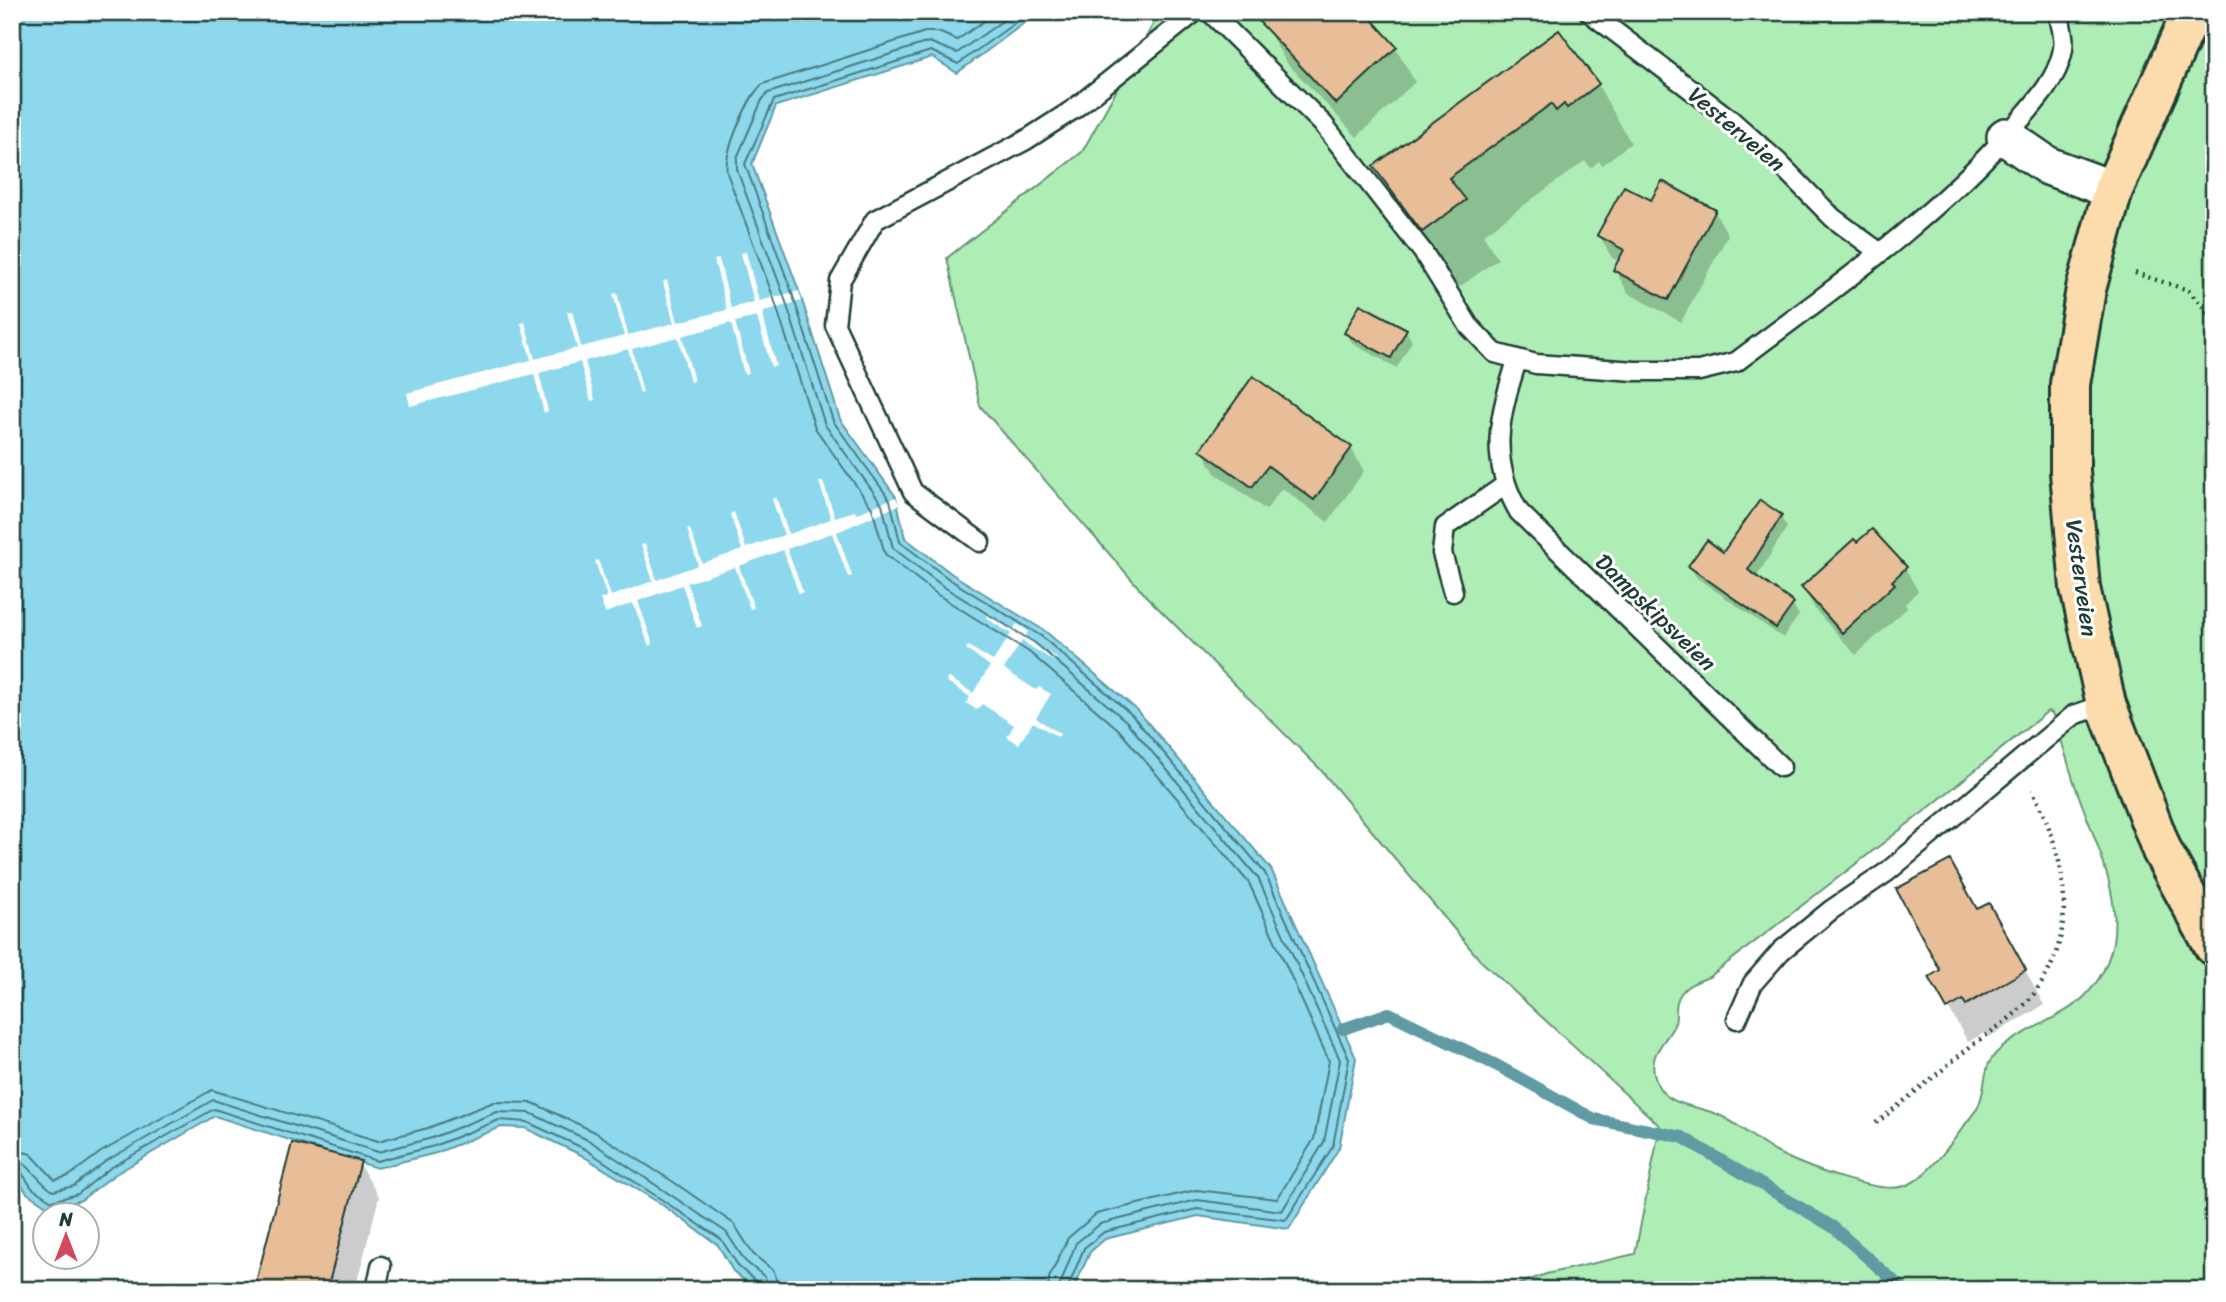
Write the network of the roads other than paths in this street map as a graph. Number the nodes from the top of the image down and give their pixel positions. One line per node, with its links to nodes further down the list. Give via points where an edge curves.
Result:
1 (1195, 12): 11 (lane, via 1074,109 1026,140 875,220 841,281 835,325 912,492)
2 (1210, 12): 9 (lane, via 1324,125 1423,253 1469,326 1495,353)
3 (1590, 12): 8 (lane, Vesterveien, via 1731,120 1833,218)
4 (2058, 12): 6 (lane, via 2064,36 2062,54 2036,102)
5 (2192, 12): 7 (main road, Vesterveien)
6 (2006, 137): 7 (street, via 2048,166); 8 (lane, via 1948,198)
7 (2113, 191): 13 (main road, Vesterveien, via 2086,289 2070,384 2070,472 2080,588)
8 (1879, 252): 9 (lane, via 1735,362 1699,371 1635,371)
9 (1517, 361): 10 (lane, Dampskipsveien, via 1500,428)
10 (1504, 486): 12 (lane, via 1445,527 1442,553); 14 (lane, Dampskipsveien, via 1530,524)
11 (980, 542)
12 (1453, 592)
13 (2106, 704): 15 (main road, Vesterveien, via 2162,851); 16 (lane, via 2074,715 1888,872 1781,951 1753,983)
14 (1781, 766)
15 (2214, 946)
16 (1737, 1019)
17 (381, 1266): 18 (lane)
18 (376, 1290)

